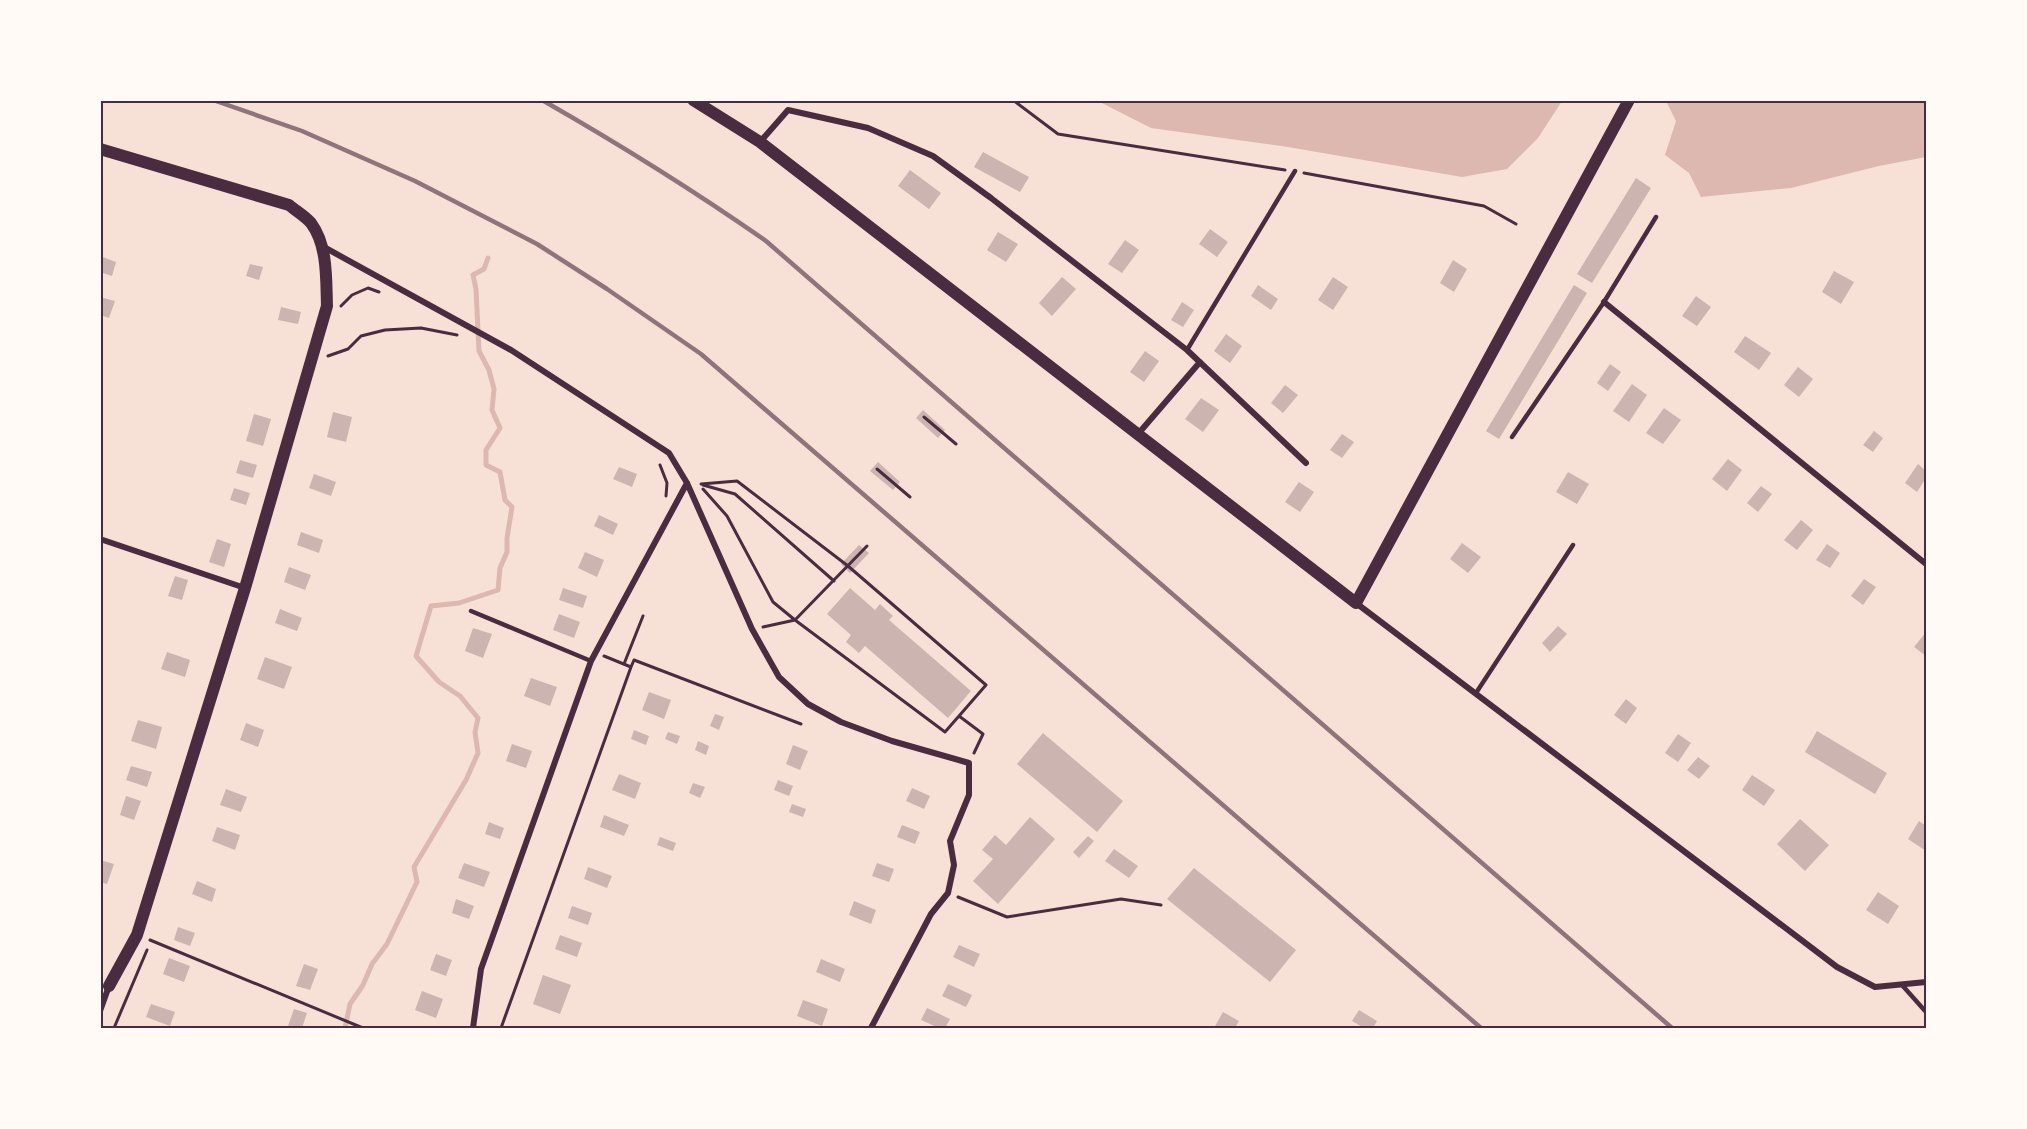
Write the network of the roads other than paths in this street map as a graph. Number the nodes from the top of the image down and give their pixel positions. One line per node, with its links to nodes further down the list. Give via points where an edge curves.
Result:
1 (693, 100): 3 (main road)
2 (1629, 100): 19 (main road)
3 (760, 142): 9 (street, via 788,110 868,128 933,156); 11 (main road)
4 (100, 149): 7 (main road, via 289,205 311,223)
5 (1295, 171): 9 (lane)
6 (1656, 217): 8 (lane)
7 (322, 246): 14 (street, via 511,350 669,453); 18 (main road, via 327,306)
8 (1604, 302): 12 (lane); 17 (street)
9 (1187, 350): 10 (street)
10 (1200, 363): 11 (street); 13 (street)
11 (1138, 434): 19 (main road)
12 (1512, 437)
13 (1306, 463)
14 (687, 483): 21 (street); 29 (street, via 752,629 779,677 808,704 841,722 969,763 969,795 950,841 954,866 948,893 931,914)
15 (100, 539): 18 (street)
16 (1573, 545): 22 (lane)
17 (1926, 564)
18 (245, 588): 25 (main road, via 137,935)
19 (1356, 603): 22 (street)
20 (471, 611): 21 (lane)
21 (591, 661): 28 (street, via 481,969)
22 (1476, 693): 24 (street, via 1837,967 1875,987)
23 (1926, 982): 24 (street)
24 (1902, 985): 27 (lane)
25 (109, 986): 26 (street)
26 (100, 1011)
27 (1926, 1012)
28 (473, 1029)
29 (871, 1029)

